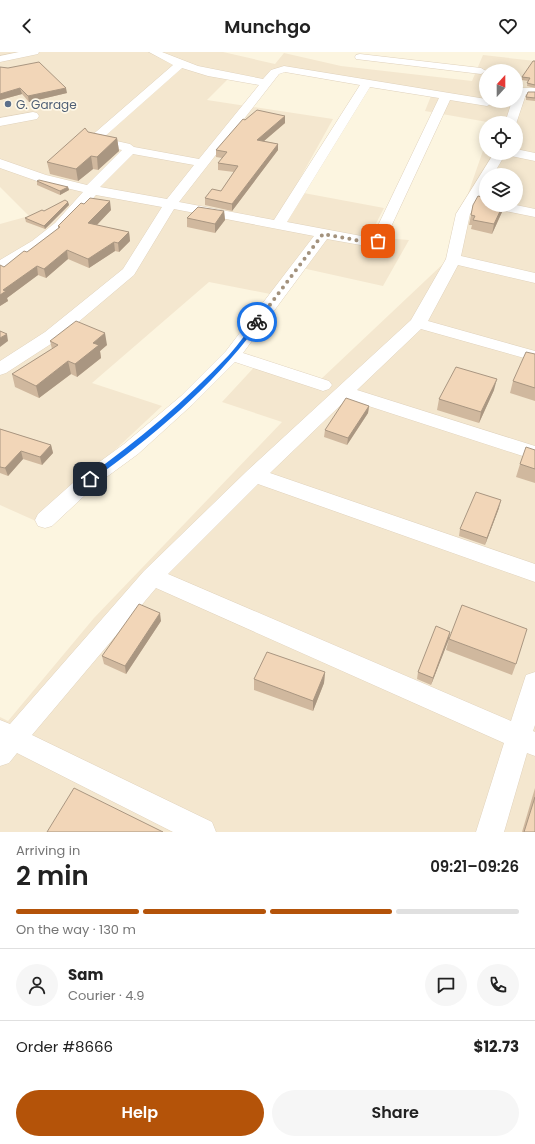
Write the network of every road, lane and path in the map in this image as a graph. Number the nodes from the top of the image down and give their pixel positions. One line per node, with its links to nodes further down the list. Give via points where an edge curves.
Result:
1 (34, 52): 5 (street)
2 (154, 52): 6 (street)
3 (360, 56): 4 (street)
4 (383, 56): 7 (street, via 451,62)
5 (0, 59)
6 (178, 65): 9 (street); 16 (street, via 94,140)
7 (479, 70)
8 (367, 82): 9 (street, via 284,69 275,72); 11 (street); 26 (street)
9 (265, 83): 20 (street)
10 (535, 91): 14 (street, via 521,91)
11 (446, 96): 12 (street); 27 (street, via 378,241 372,243)
12 (479, 102)
13 (33, 116): 15 (street)
14 (513, 116)
15 (0, 122)
16 (130, 150): 20 (street); 21 (street)
17 (523, 155): 18 (street)
18 (535, 157)
19 (0, 162): 21 (street, via 34,176)
20 (202, 163): 23 (street)
21 (91, 191): 23 (street); 29 (street, via 60,226)
22 (478, 202): 28 (street, via 463,214)
23 (170, 204): 26 (street); 34 (street, via 129,272 51,336)
24 (523, 211): 25 (street)
25 (535, 213)
26 (278, 225): 27 (street)
27 (323, 234): 32 (street)
28 (453, 259): 30 (street); 31 (street)
29 (0, 267)
30 (535, 278)
31 (418, 323): 33 (street); 36 (street)
32 (232, 355): 35 (street); 39 (street, via 187,400 131,449 90,479)
33 (535, 356)
34 (0, 370)
35 (324, 385)
36 (344, 392): 37 (street); 38 (street)
37 (535, 453)
38 (255, 475): 40 (street); 41 (street)
39 (45, 520)
40 (535, 573)
41 (152, 577): 43 (street); 44 (street)
42 (535, 683): 44 (street)
43 (4, 741): 45 (street)
44 (526, 741): 46 (street)
45 (202, 832)
46 (490, 832)

